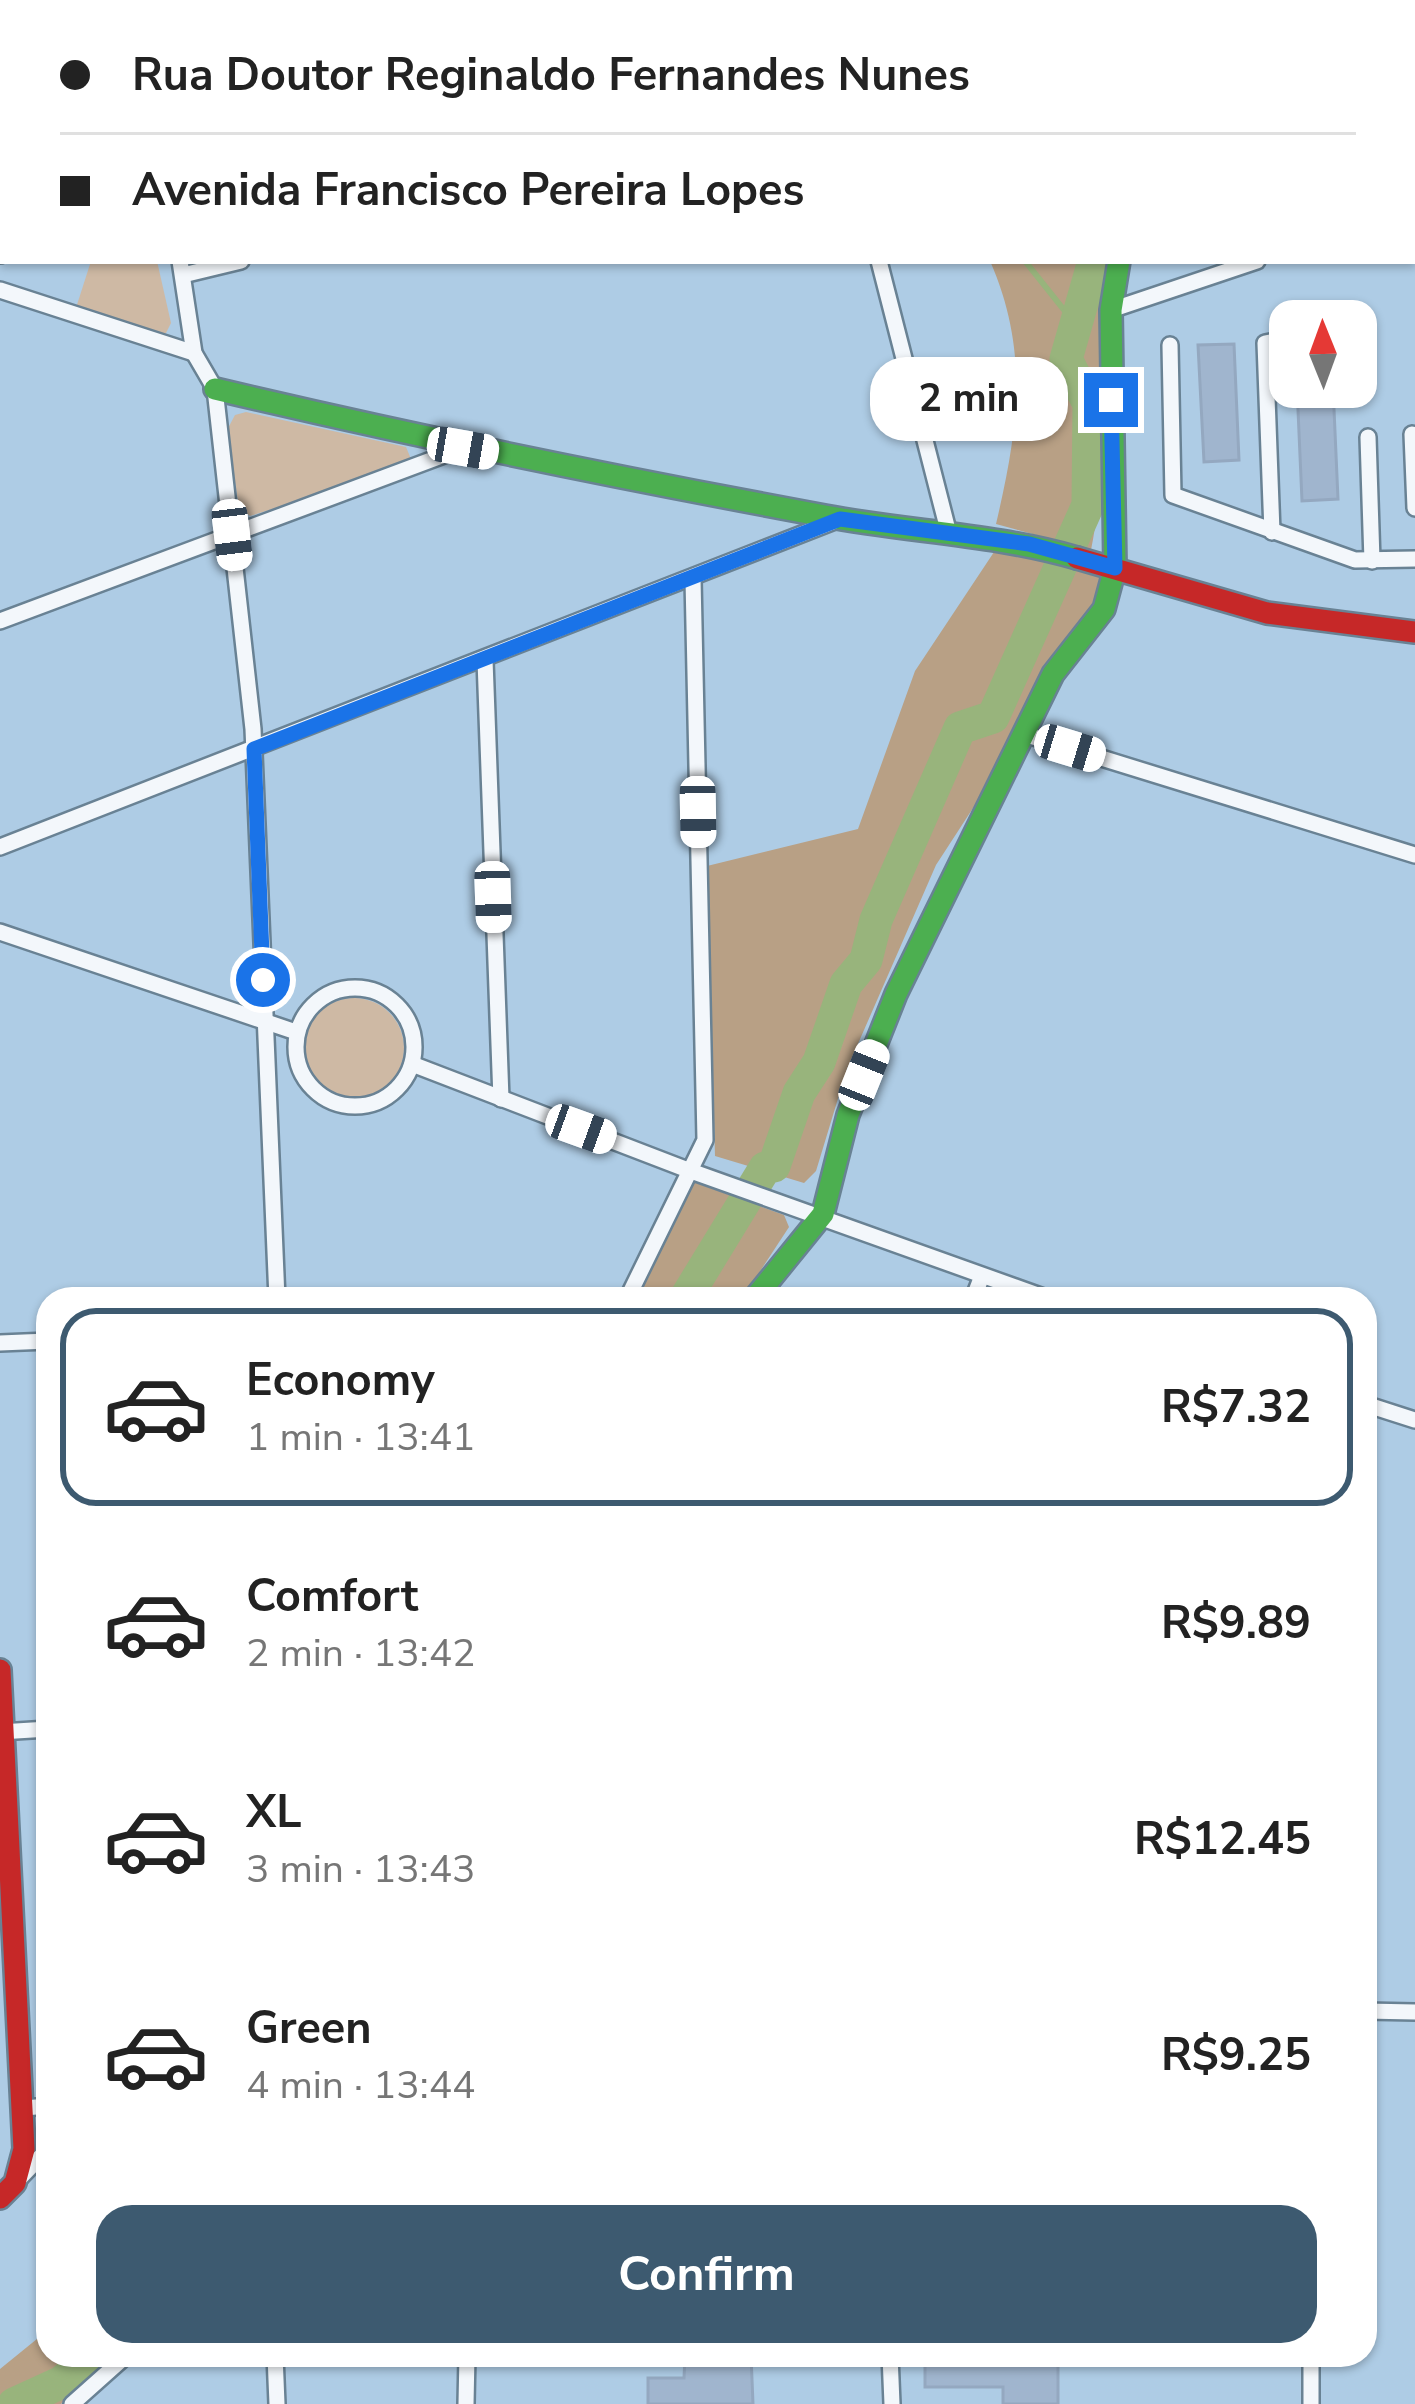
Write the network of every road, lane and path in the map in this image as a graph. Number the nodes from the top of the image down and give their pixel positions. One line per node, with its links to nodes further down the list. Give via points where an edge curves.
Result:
1 (216, 264): 5 (street)
2 (880, 264): 18 (street)
3 (1119, 264): 7 (street)
4 (1249, 264): 7 (street)
5 (182, 268): 10 (street)
6 (0, 290): 10 (street)
7 (1111, 310): 22 (street)
8 (1269, 342): 17 (street)
9 (1170, 345): 17 (street, via 1173,495)
10 (194, 353): 11 (street)
11 (214, 389): 14 (street); 19 (street)
12 (1412, 434): 15 (street)
13 (1369, 437): 21 (street)
14 (463, 448): 16 (street); 19 (street)
15 (1415, 508)
16 (840, 519): 18 (street); 23 (street)
17 (1272, 532): 21 (street)
18 (949, 534): 22 (street, via 1029,544)
19 (232, 535): 24 (street); 28 (street)
20 (1415, 559): 21 (street)
21 (1372, 560)
22 (1115, 568): 25 (street, via 1267,613); 27 (street, via 1104,609 1053,674)
23 (693, 579): 26 (street); 36 (street, via 705,1140)
24 (0, 621)
25 (1415, 632)
26 (484, 659): 28 (street); 35 (street)
27 (1027, 735): 30 (street); 37 (street, via 896,994)
28 (254, 749): 29 (street); 32 (street)
29 (0, 847)
30 (1415, 855)
31 (0, 932): 32 (street)
32 (265, 1023): 33 (street); 39 (street)
33 (296, 1032): 34 (street, via 302,1077 339,1105 384,1100); 34 (street, via 325,995 370,990 407,1018)
34 (412, 1064): 35 (street)
35 (501, 1099): 36 (street)
36 (688, 1170): 37 (street); 40 (street)
37 (812, 1211): 38 (street); 41 (street)
38 (982, 1276): 42 (street); 43 (street)
39 (276, 1287)
40 (633, 1287)
41 (762, 1287)
42 (978, 1287)
43 (1014, 1287)
44 (36, 1342): 45 (street)
45 (0, 1343)
46 (1377, 1408): 47 (street)
47 (1415, 1420)
48 (0, 1670): 50 (street)
49 (36, 1730): 50 (street)
50 (1, 1732): 55 (street)
51 (1377, 2011): 52 (street)
52 (1415, 2012)
53 (36, 2107): 55 (street)
54 (0, 2108): 55 (street)
55 (24, 2108): 57 (street, via 24,2149)
56 (36, 2162): 57 (street)
57 (8, 2191)
58 (114, 2367): 63 (street)
59 (275, 2367): 64 (street)
60 (466, 2367): 65 (street)
61 (890, 2367): 66 (street)
62 (1311, 2367): 67 (street)
63 (72, 2404)
64 (277, 2404)
65 (466, 2404)
66 (892, 2404)
67 (1311, 2404)

